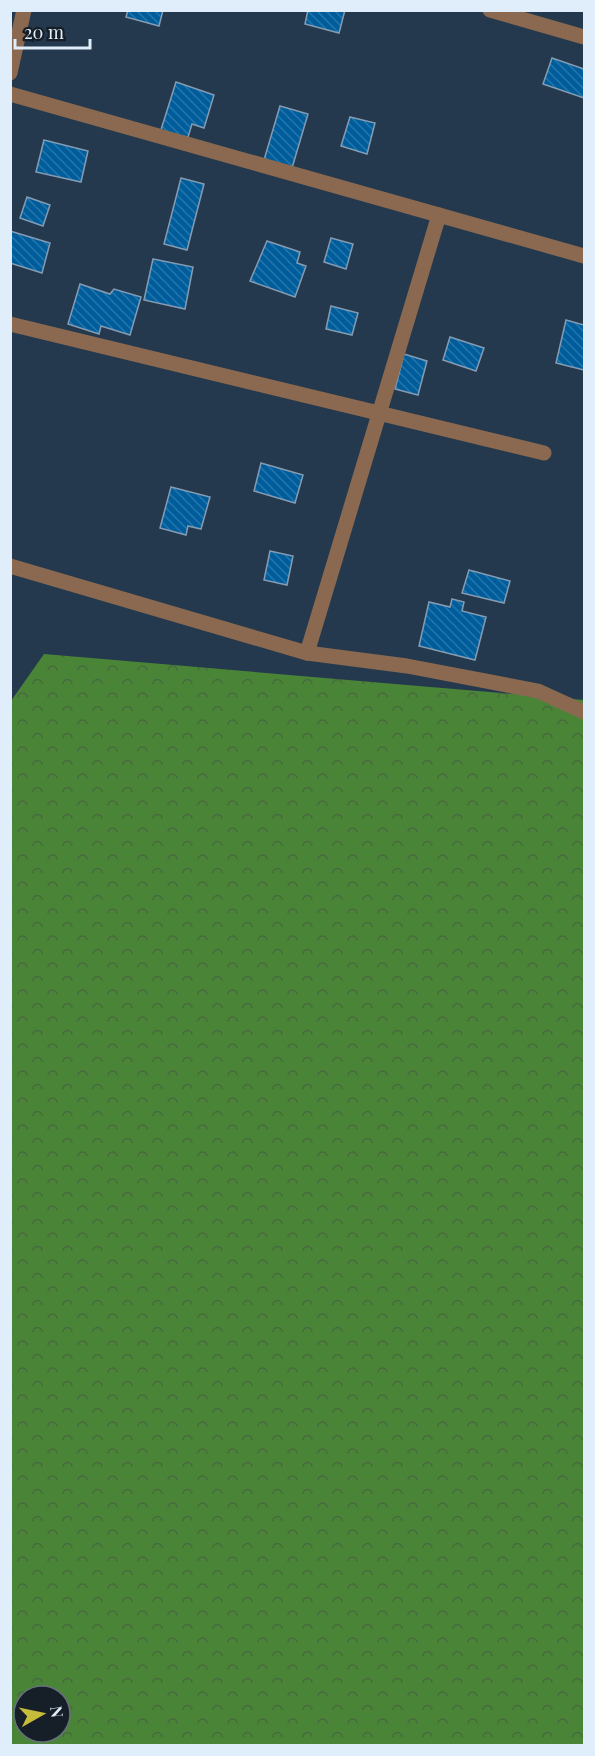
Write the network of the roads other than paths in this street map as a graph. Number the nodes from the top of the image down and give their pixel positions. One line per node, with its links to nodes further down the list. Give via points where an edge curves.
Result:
1 (24, 10): 4 (street)
2 (490, 10): 3 (street)
3 (585, 37)
4 (10, 73)
5 (10, 94): 6 (street)
6 (439, 215): 7 (street); 9 (street)
7 (585, 256)
8 (10, 324): 9 (street)
9 (379, 415): 10 (street); 12 (street)
10 (544, 453)
11 (10, 566): 12 (street)
12 (307, 653): 13 (street, via 407,666 538,691)
13 (585, 712)

